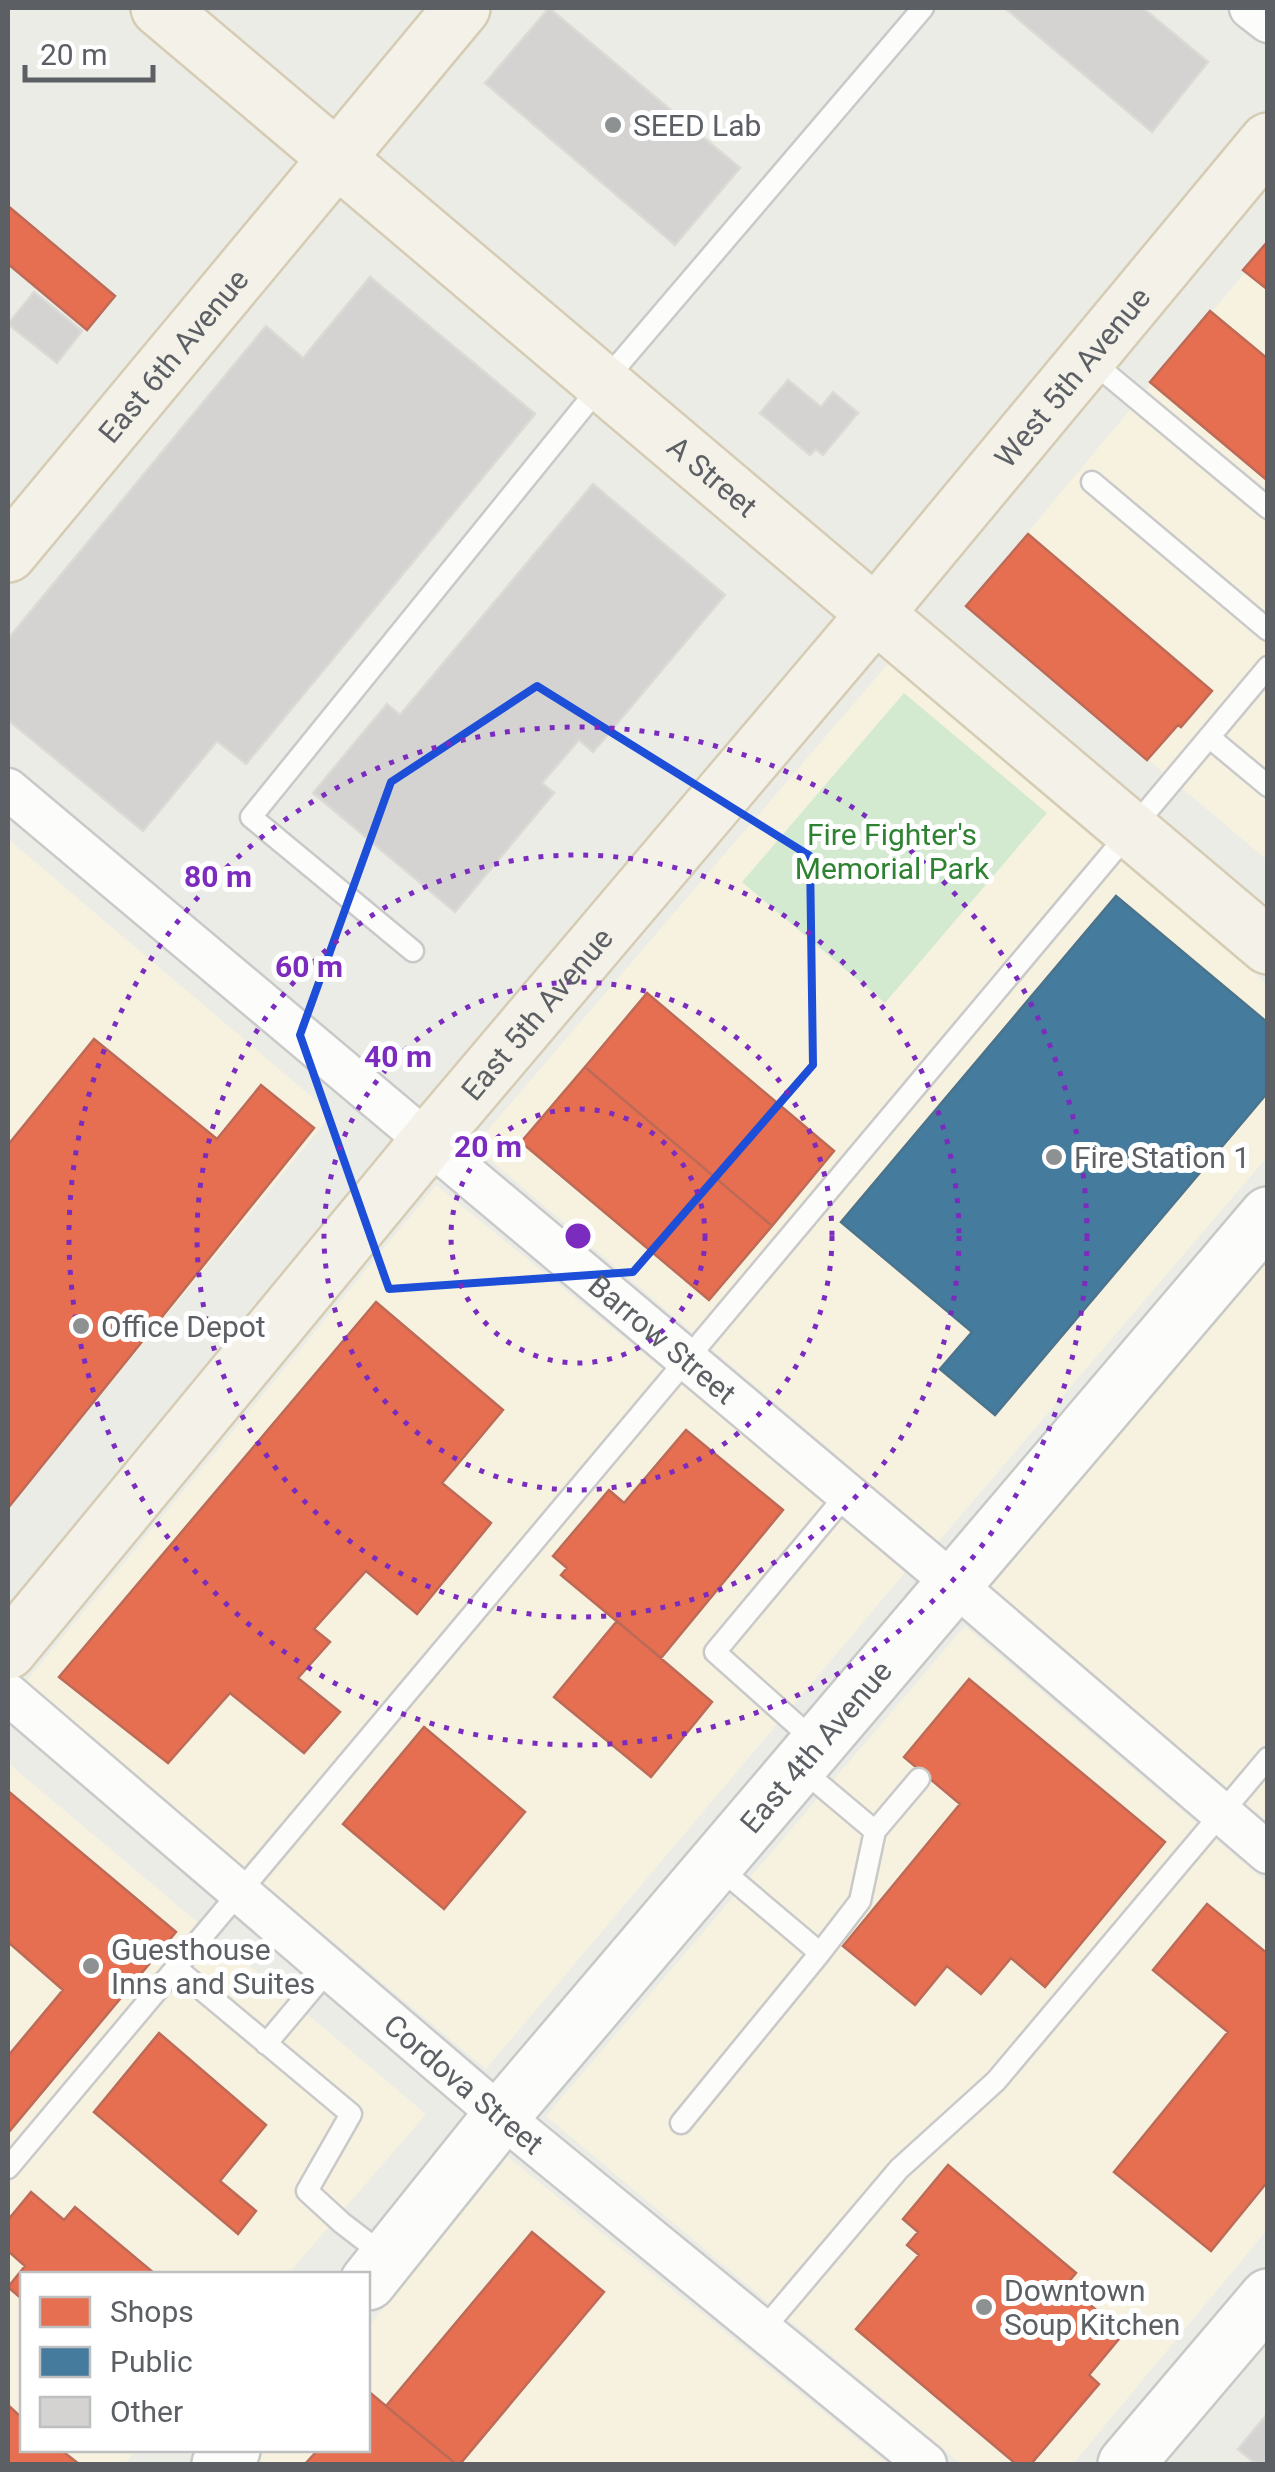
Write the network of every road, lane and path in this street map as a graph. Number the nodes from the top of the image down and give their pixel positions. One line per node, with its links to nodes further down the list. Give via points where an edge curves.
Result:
1 (160, 8): 7 (main road, A Street)
2 (462, 8): 7 (main road, East 6th Avenue)
3 (923, 8): 9 (lane)
4 (1250, 8): 5 (street)
5 (1268, 22)
6 (1268, 141): 8 (main road, West 5th Avenue)
7 (334, 158): 9 (main road, A Street); 12 (main road, East 6th Avenue)
8 (1088, 358): 11 (lane); 13 (main road, West 5th Avenue)
9 (602, 384): 13 (main road, A Street); 21 (lane, via 251,817)
10 (1092, 482): 14 (lane)
11 (1268, 508)
12 (8, 554)
13 (876, 613): 19 (main road, A Street); 22 (main road, East 5th Avenue)
14 (1268, 630)
15 (1268, 667): 16 (lane)
16 (1208, 738): 17 (lane); 19 (lane)
17 (1268, 786)
18 (8, 789): 22 (street, Barrow Street)
19 (1130, 831): 20 (main road, A Street); 24 (lane)
20 (1268, 946)
21 (414, 951)
22 (427, 1143): 24 (street, Barrow Street); 27 (main road, East 5th Avenue)
23 (1268, 1215): 26 (main road, East 4th Avenue)
24 (686, 1359): 25 (street, Barrow Street); 36 (lane)
25 (847, 1494): 26 (street, Barrow Street); 29 (lane, via 715,1652)
26 (953, 1583): 29 (main road, East 4th Avenue); 32 (street, Barrow Street)
27 (8, 1651)
28 (8, 1694): 36 (street, Cordova Street)
29 (808, 1755): 33 (lane); 35 (main road, East 4th Avenue)
30 (1268, 1758): 32 (lane)
31 (919, 1779): 33 (lane)
32 (1221, 1814): 34 (street, Barrow Street); 46 (lane, via 996,2081 899,2169)
33 (875, 1831): 37 (lane, via 860,1901)
34 (1268, 1853)
35 (715, 1864): 37 (lane); 41 (main road, East 4th Avenue)
36 (239, 1892): 38 (lane); 39 (street, Cordova Street)
37 (820, 1953): 42 (lane)
38 (176, 1968): 40 (lane); 43 (lane)
39 (330, 1969): 40 (lane); 41 (street, Cordova Street)
40 (266, 2044): 44 (lane, via 351,2114 307,2191)
41 (501, 2116): 44 (main road, East 4th Avenue); 46 (street, Cordova Street)
42 (681, 2123)
43 (8, 2168)
44 (377, 2270)
45 (1268, 2298): 48 (main road)
46 (762, 2331): 47 (street, Cordova Street)
47 (926, 2464)
48 (1126, 2464)

